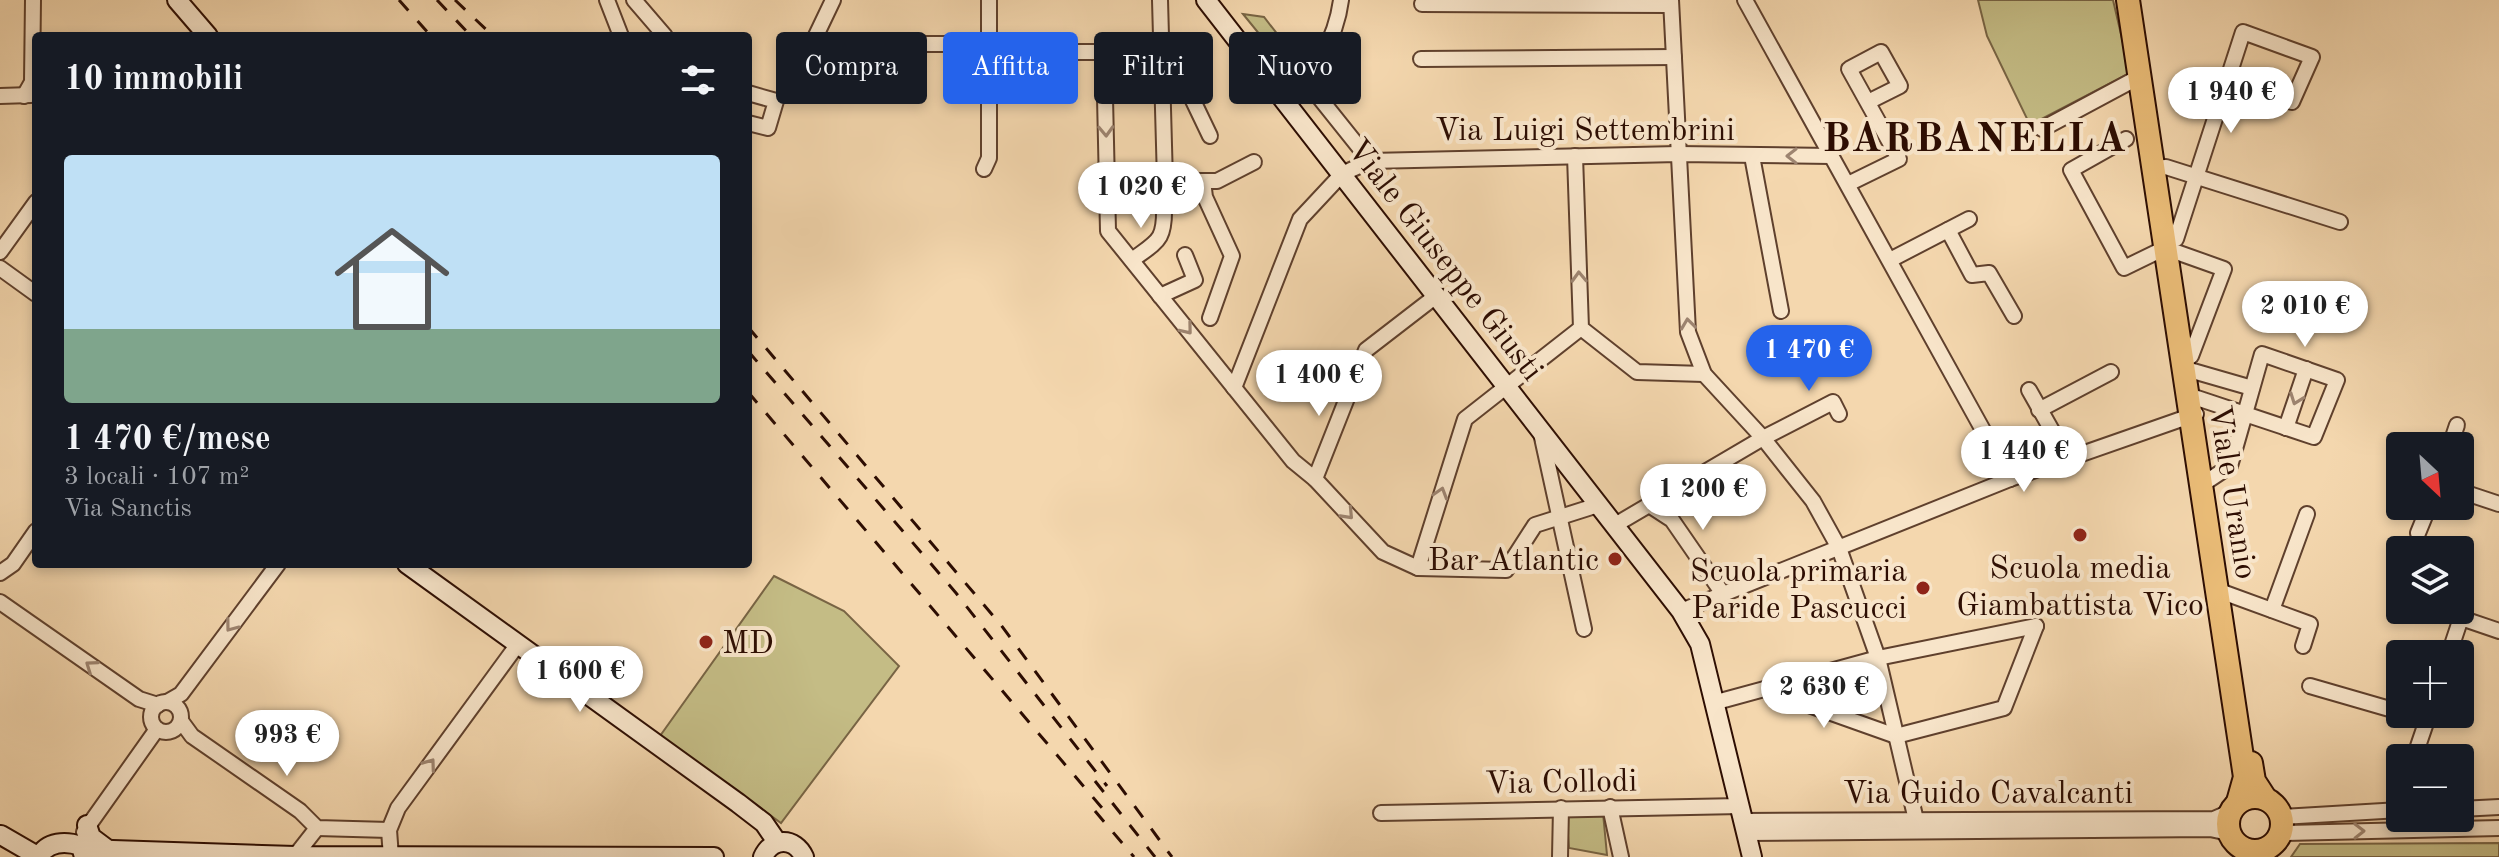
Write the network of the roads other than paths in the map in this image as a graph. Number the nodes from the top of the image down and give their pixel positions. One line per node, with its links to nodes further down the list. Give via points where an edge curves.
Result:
1 (33, 0): 16 (street)
2 (177, 0): 17 (street)
3 (607, 0): 18 (street)
4 (634, 0): 19 (street)
5 (833, 0): 24 (street, via 812,44)
6 (989, 0): 20 (street)
7 (1197, 0): 15 (street)
8 (1341, 0): 23 (street)
9 (1745, 0): 46 (street)
10 (2128, 0): 27 (main road, Viale Uranio)
11 (2144, 0): 49 (main road, Viale Uranio)
12 (1161, 1): 21 (street)
13 (1671, 2): 14 (street); 25 (street)
14 (1422, 4)
15 (1210, 5): 22 (street, Viale Giuseppe Giusti)
16 (34, 32)
17 (198, 32)
18 (619, 32)
19 (662, 32)
20 (989, 32)
21 (1160, 32)
22 (1231, 32)
23 (1329, 32)
24 (943, 44)
25 (1674, 57): 26 (street); 43 (street)
26 (1421, 59)
27 (2139, 77): 40 (street); 49 (main road, Viale Uranio)
28 (2229, 81): 28 (street, via 2292,102 2312,57 2243,32); 52 (street)
29 (752, 94): 39 (street, via 776,101 768,128)
30 (30, 95): 31 (street)
31 (0, 96)
32 (1868, 102): 56 (street, via 1899,159)
33 (989, 104): 50 (street, via 989,158)
34 (1105, 104): 53 (street, one-way to 53)
35 (1162, 104): 54 (street)
36 (1195, 104): 41 (street)
37 (1287, 104): 51 (street, Viale Giuseppe Giusti)
38 (1324, 104): 47 (street)
39 (752, 124)
40 (2042, 129)
41 (1210, 136)
42 (2126, 139): 62 (street, via 2071,170 2124,268)
43 (1678, 154): 44 (street, Via Luigi Settembrini); 45 (street, Via Luigi Settembrini); 80 (street, one-way to 43, via 1688,332)
44 (1575, 156): 47 (street, Via Luigi Settembrini); 76 (street, one-way to 44)
45 (1752, 156): 46 (street, Via Luigi Settembrini, one-way to 45); 73 (street)
46 (1831, 156): 56 (street)
47 (1370, 161): 51 (street, Via Luigi Settembrini)
48 (1254, 162): 55 (street, via 1217,181)
49 (2160, 167): 52 (street); 62 (main road, Viale Uranio)
50 (984, 169)
51 (1342, 174): 72 (street, Viale Giuseppe Giusti); 82 (street, via 1300,219)
52 (2197, 176): 60 (street); 62 (street)
53 (1107, 181): 54 (street); 65 (street, via 1108,231)
54 (1165, 181): 55 (street)
55 (1203, 181): 69 (street, via 1232,256)
56 (1848, 184): 66 (street)
57 (1164, 206): 65 (street, via 1162,238)
58 (32, 208): 63 (street)
59 (1969, 219): 61 (street)
60 (2340, 222)
61 (1948, 230): 66 (street); 74 (street, via 1972,275 1989,273)
62 (2173, 247): 77 (main road, Viale Uranio); 77 (street, via 2224,269); 85 (main road, Viale Uranio)
63 (0, 252)
64 (1185, 255): 68 (street)
65 (1132, 260): 71 (street)
66 (1890, 260): 96 (street)
67 (0, 268): 70 (street)
68 (1195, 280): 69 (street); 71 (street)
69 (1221, 288): 75 (street)
70 (32, 291)
71 (1160, 296): 82 (street, one-way to 82)
72 (1436, 296): 81 (street, Viale Giuseppe Giusti); 95 (street, via 1366,350)
73 (1781, 311)
74 (2014, 316)
75 (1210, 318)
76 (1581, 328): 80 (street, via 1637,372); 81 (street)
77 (2192, 363): 83 (street); 85 (main road, Viale Uranio)
78 (2306, 369): 83 (street, via 2262,354); 91 (street, one-way to 91); 91 (street, via 2337,380 2314,437)
79 (2111, 372): 86 (street)
80 (1704, 374): 93 (street)
81 (1506, 385): 90 (street, Viale Giuseppe Giusti); 111 (street, one-way to 81, via 1465,419)
82 (1234, 388): 95 (street, via 1293,461)
83 (2252, 388): 88 (street)
84 (2029, 390): 86 (street)
85 (2195, 409): 88 (street); 94 (street); 97 (main road, Viale Uranio); 145 (main road, Viale Uranio, via 2245,777)
86 (2039, 410): 94 (street)
87 (1839, 414): 93 (street, via 1833,402)
88 (2245, 414): 91 (street); 97 (street, via 2230,466)
89 (2457, 425): 92 (street)
90 (1540, 428): 100 (street, Viale Giuseppe Giusti); 103 (street, Viale Giuseppe Giusti)
91 (2286, 428)
92 (2455, 432)
93 (1763, 438): 101 (street); 108 (street, via 1813,501)
94 (2068, 459): 96 (street)
95 (1315, 479): 111 (street, one-way to 111, via 1383,552)
96 (2010, 479): 108 (street)
97 (2209, 480): 113 (main road, Viale Uranio)
98 (2474, 496): 99 (street)
99 (2499, 504)
100 (1598, 505): 103 (street); 105 (street, Viale Giuseppe Giusti)
101 (1649, 505): 105 (street); 114 (street, via 1672,520)
102 (2307, 514): 116 (street)
103 (1561, 517): 111 (street, via 1535,525 1506,570); 118 (street, Viale Giuseppe Giusti)
104 (2423, 520): 106 (street)
105 (1615, 525): 117 (street, Viale Giuseppe Giusti)
106 (2418, 533)
107 (32, 537): 112 (street)
108 (1839, 548): 114 (street); 123 (street)
109 (275, 568): 126 (street, one-way to 126, via 181,694)
110 (413, 568): 121 (street)
111 (1418, 568)
112 (0, 573)
113 (2225, 593): 116 (street); 132 (main road, Viale Uranio, via 2253,777)
114 (1723, 594): 117 (street)
115 (0, 602): 126 (street, one-way to 115, via 139,699)
116 (2272, 610): 122 (street, via 2310,624)
117 (1681, 611): 127 (street, Viale Giuseppe Giusti, via 1700,644)
118 (1584, 629)
119 (2499, 631): 120 (street, via 2461,618)
120 (2454, 640)
121 (518, 644): 144 (street, one-way to 121, via 398,808); 148 (street, via 738,803 764,823)
122 (2303, 646)
123 (1878, 658): 124 (street); 131 (street); 131 (street, via 2036,626 2004,708)
124 (1778, 685): 127 (street); 131 (street, via 1789,698)
125 (2310, 686): 128 (street)
126 (162, 703): 129 (street, via 178,708); 130 (street, via 151,719)
127 (1713, 703): 139 (street, Viale Giuseppe Giusti)
128 (2386, 708)
129 (181, 721): 130 (street, via 173,731); 142 (street, via 192,736)
130 (157, 729): 141 (street)
131 (1896, 736): 140 (street)
132 (2265, 798): 145 (main road, via 2251,797); 147 (main road)
133 (1610, 807): 135 (street, Via Collodi); 139 (street, Via Collodi); 160 (street)
134 (2499, 807): 136 (street)
135 (1561, 808): 138 (street, Via Collodi); 159 (street)
136 (2474, 808)
137 (2386, 810): 147 (street)
138 (1381, 813)
139 (1745, 820): 140 (street, Via Guido Cavalcanti); 145 (street, Via Guido Cavalcanti); 161 (street, Viale Giuseppe Giusti)
140 (1916, 820): 145 (street, Via Guido Cavalcanti, via 2214,819)
141 (87, 825): 149 (street); 150 (street); 150 (street)
142 (317, 828): 144 (street); 151 (street)
143 (2499, 828): 147 (street, one-way to 143)
144 (389, 830): 154 (street)
145 (2237, 831): 147 (main road, via 2258,851)
146 (1, 835): 149 (street); 152 (street)
147 (2276, 838)
148 (777, 842): 157 (street); 158 (street, via 796,845)
149 (52, 848): 150 (street)
150 (105, 853): 151 (street)
151 (295, 856): 153 (street)
152 (23, 857)
153 (324, 857): 154 (street)
154 (391, 857): 155 (street)
155 (522, 857): 156 (street)
156 (710, 857)
157 (763, 857)
158 (804, 857)
159 (1560, 857)
160 (1621, 857)
161 (1752, 857)

